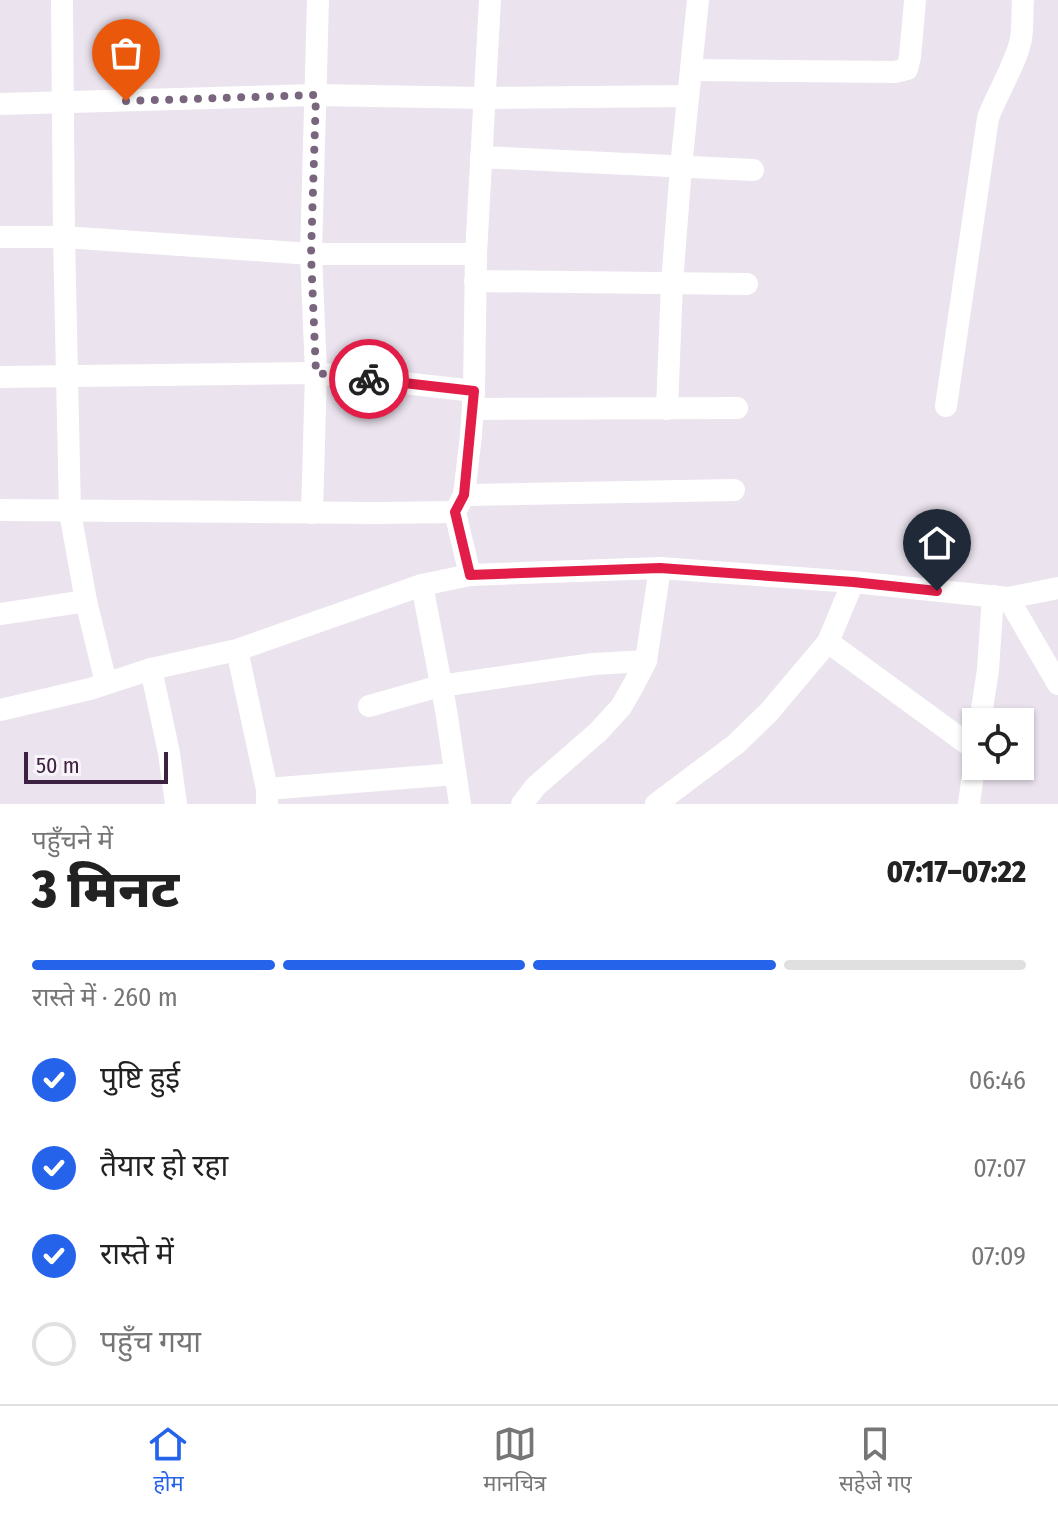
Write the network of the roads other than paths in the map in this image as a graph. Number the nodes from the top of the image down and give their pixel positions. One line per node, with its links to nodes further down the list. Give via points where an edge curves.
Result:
1 (62, 0): 11 (street)
2 (318, 0): 8 (street)
3 (490, 0): 10 (street)
4 (698, 0): 7 (street)
5 (915, 0): 7 (street, via 907,69)
6 (1023, 0): 27 (street, via 1017,54 988,118)
7 (691, 70): 9 (street)
8 (316, 95): 10 (street); 11 (street); 18 (street)
9 (688, 96): 10 (street); 14 (street)
10 (485, 98): 13 (street)
11 (63, 102): 12 (street); 17 (street)
12 (0, 104)
13 (481, 157): 14 (street); 19 (street)
14 (681, 167): 15 (street); 21 (street)
15 (753, 170)
16 (0, 237): 17 (street)
17 (64, 237): 18 (street); 24 (street)
18 (311, 254): 19 (street); 23 (street)
19 (476, 254): 20 (street)
20 (475, 281): 21 (street); 26 (street)
21 (672, 283): 22 (street); 29 (street)
22 (747, 284)
23 (316, 373): 24 (street); 26 (street); 34 (street)
24 (67, 376): 25 (street); 33 (street)
25 (0, 377)
26 (473, 400): 29 (street); 31 (street)
27 (946, 406)
28 (737, 408): 29 (street)
29 (667, 409)
30 (734, 490): 31 (street)
31 (460, 503): 34 (street); 36 (street)
32 (0, 510): 33 (street)
33 (70, 512): 34 (street); 41 (street)
34 (312, 513)
35 (660, 568): 36 (street); 37 (street); 46 (street)
36 (470, 575): 38 (street)
37 (853, 582): 40 (street); 43 (street)
38 (422, 585): 44 (street); 50 (street)
39 (1058, 588): 40 (street)
40 (1000, 597): 45 (street); 52 (street)
41 (86, 601): 42 (street); 48 (street)
42 (0, 614)
43 (828, 642): 54 (street); 61 (street, via 736,744)
44 (237, 650): 47 (street); 57 (street)
45 (1051, 655): 49 (street)
46 (646, 661): 50 (street); 60 (street, via 621,707)
47 (151, 669): 48 (street); 58 (street)
48 (106, 683): 53 (street)
49 (1058, 684)
50 (440, 686): 51 (street); 55 (street)
51 (369, 706)
52 (982, 708)
53 (0, 710)
54 (962, 741)
55 (455, 774): 57 (street); 59 (street)
56 (972, 780): 62 (street)
57 (267, 797)
58 (176, 804)
59 (460, 804)
60 (522, 804)
61 (656, 804)
62 (969, 804)

